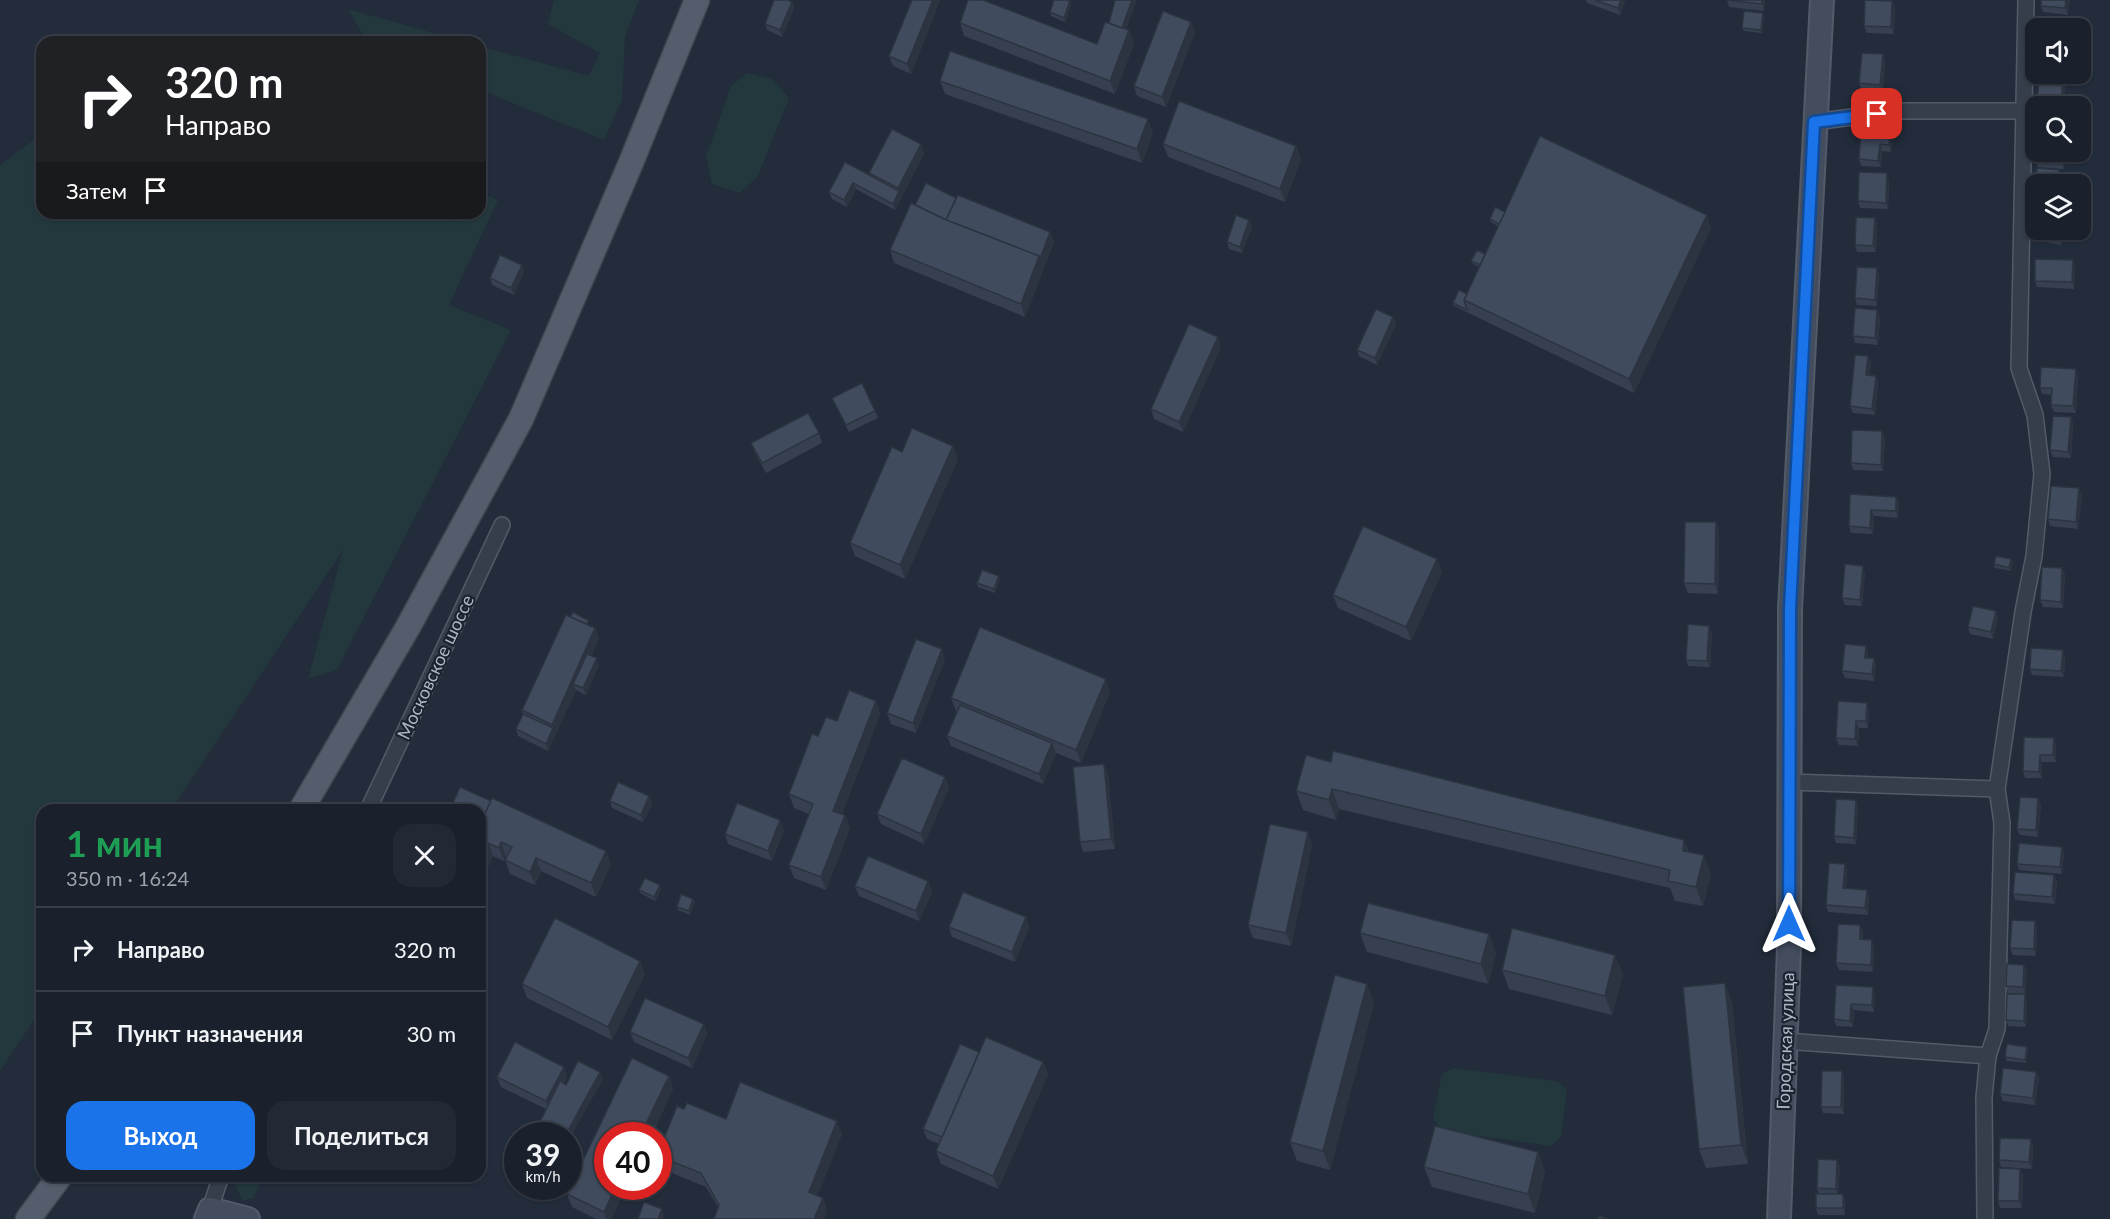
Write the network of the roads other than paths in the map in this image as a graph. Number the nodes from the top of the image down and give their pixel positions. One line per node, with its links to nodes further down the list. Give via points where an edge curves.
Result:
1 (698, 0): 10 (main road, via 521,419 408,627)
2 (1822, 0): 6 (street, Городская улица)
3 (2026, 0): 4 (street)
4 (2025, 96)
5 (2025, 111): 6 (street, via 1898,111); 9 (street, via 2019,368 2035,416 2042,474 2034,556)
6 (1814, 122): 8 (street, Городская улица, via 1790,609)
7 (502, 525): 11 (street, Московское шоссе)
8 (1789, 782): 9 (street); 12 (street, Городская улица)
9 (1997, 789): 13 (street, via 2002,822 1997,1029)
10 (305, 804)
11 (371, 804)
12 (1785, 1041): 13 (street); 19 (street, Городская улица)
13 (1988, 1056): 20 (street, via 1984,1096)
14 (56, 1182): 17 (main road)
15 (219, 1182): 16 (street)
16 (208, 1214): 18 (street)
17 (28, 1219)
18 (248, 1219)
19 (1779, 1219)
20 (1985, 1219)

